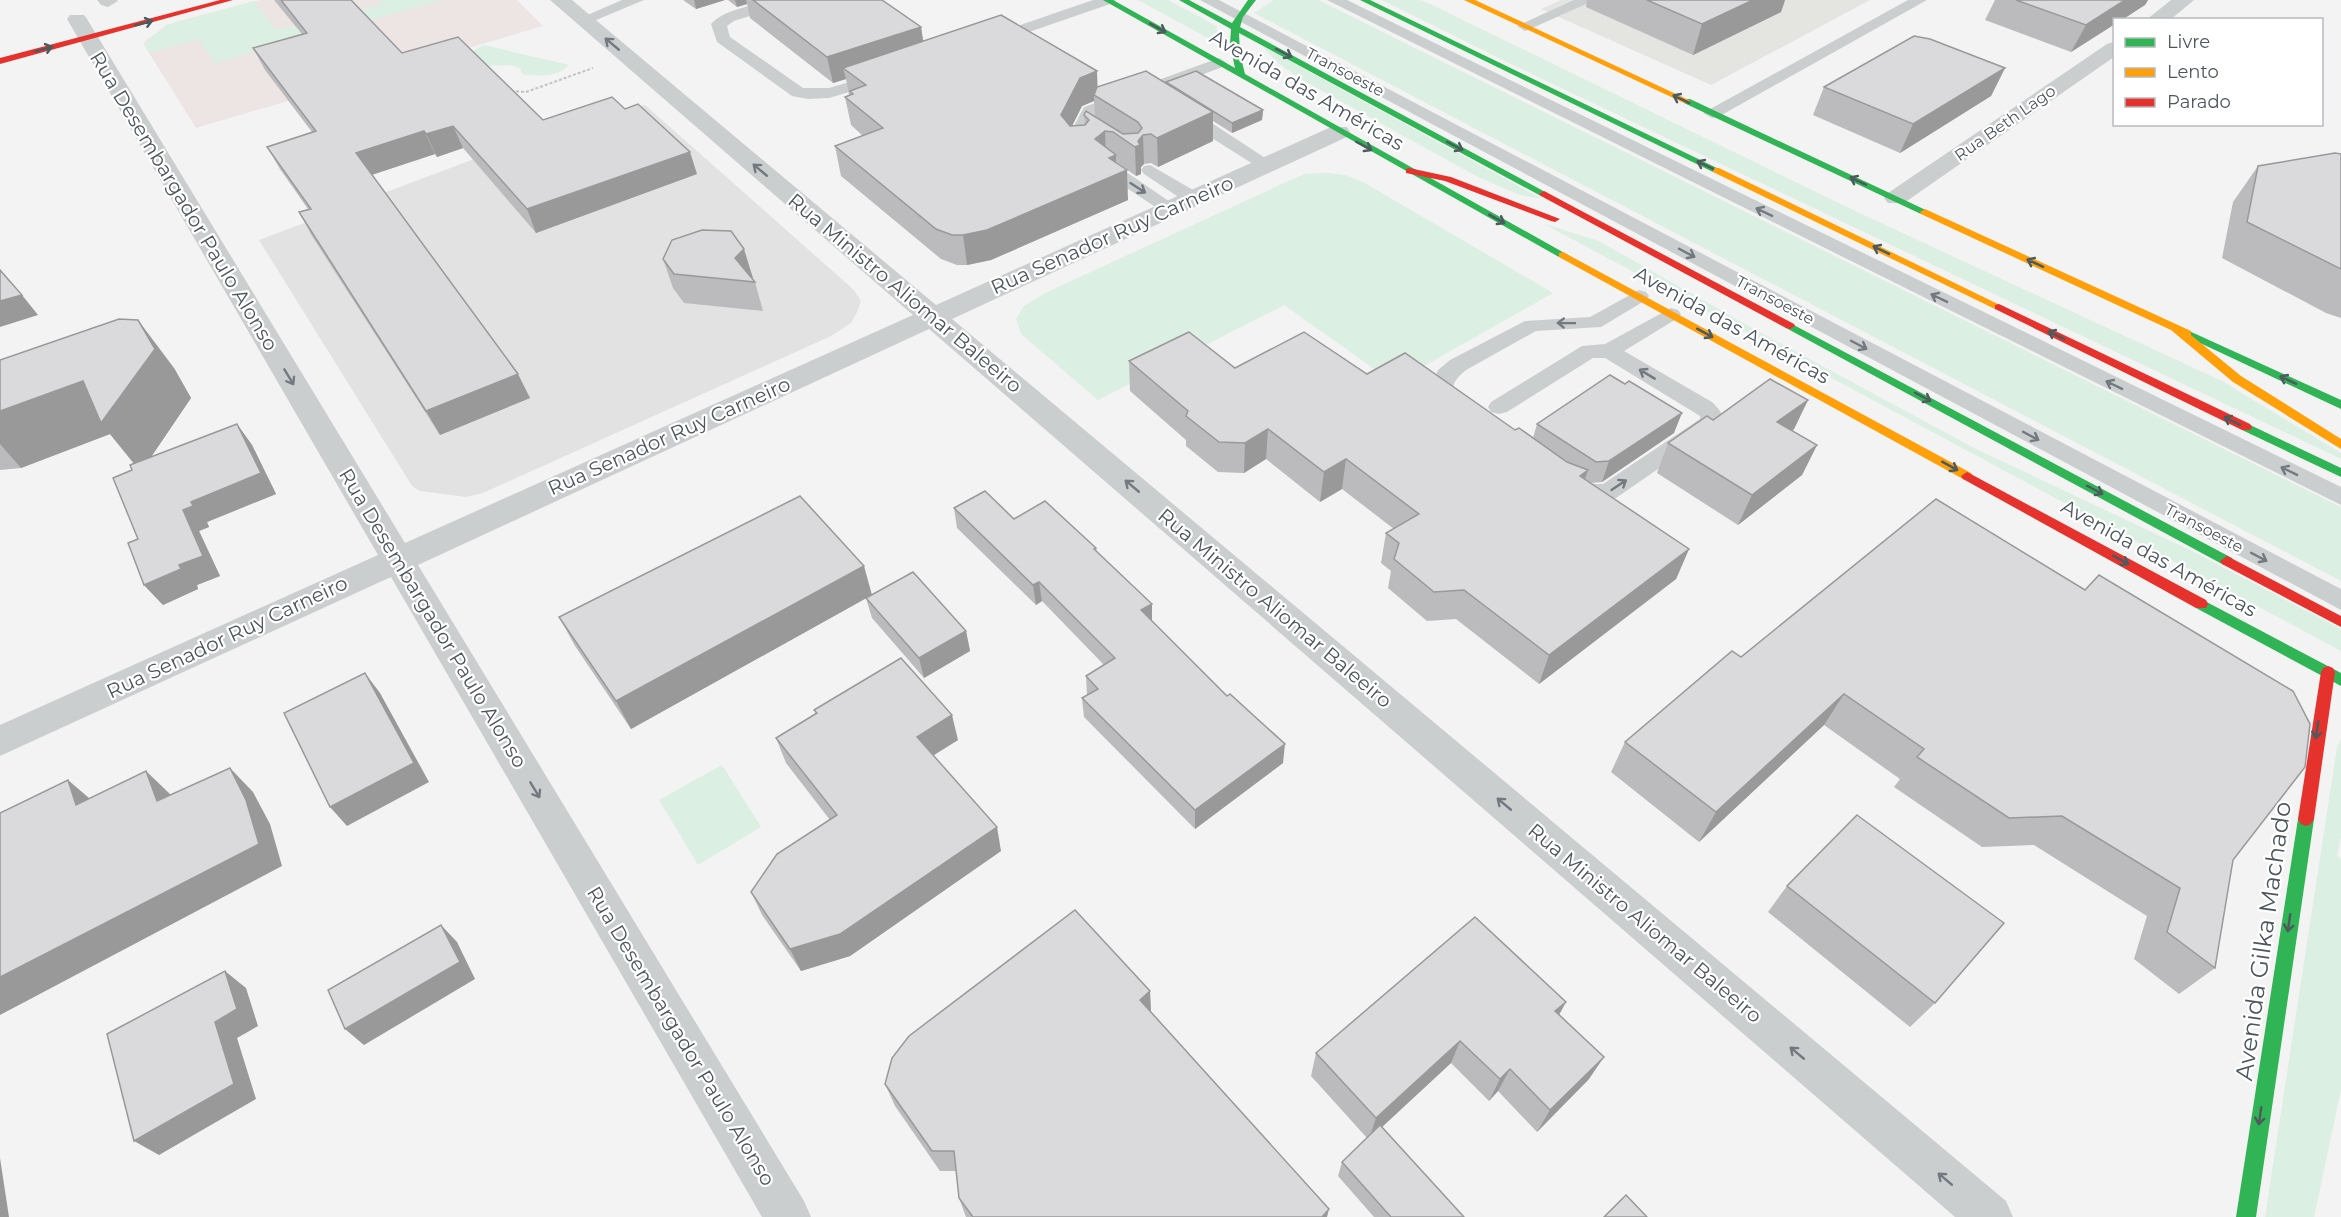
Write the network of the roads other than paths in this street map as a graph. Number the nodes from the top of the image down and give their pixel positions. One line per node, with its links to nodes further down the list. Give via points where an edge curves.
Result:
1 (229, 0): 15 (main road, one-way to 1)
2 (560, 0): 17 (street, Rua Ministro Aliomar Baleeiro)
3 (636, 0): 17 (lane)
4 (786, 0): 24 (lane, via 719,24 723,39 798,92 809,95 828,94)
5 (1107, 0): 20 (lane); 23 (main road, Avenida das Américas, one-way to 23)
6 (1183, 0): 18 (main road, Avenida das Américas)
7 (1208, 0): 18 (lane, Transoeste)
8 (1252, 0): 18 (main road)
9 (1335, 0): 52 (lane, one-way to 9)
10 (1364, 0): 50 (main road, one-way to 10)
11 (1468, 0): 19 (main road)
12 (1587, 0): 19 (lane)
13 (1919, 0): 27 (lane)
14 (2184, 0): 16 (street)
15 (94, 15): 22 (main road, one-way to 15); 53 (street, Rua Desembargador Paulo Alonso, one-way to 53)
16 (2159, 18)
17 (584, 20): 42 (street, Rua Ministro Aliomar Baleeiro, one-way to 17)
18 (1235, 20): 25 (main road, via 1233,47); 39 (main road, Avenida das Américas, one-way to 39); 54 (lane, Transoeste, one-way to 54)
19 (1525, 26): 27 (main road, one-way to 19)
20 (975, 46)
21 (2113, 49): 37 (street, Rua Beth Lago)
22 (0, 61)
23 (1219, 63): 25 (main road, Avenida das Américas); 26 (lane)
24 (898, 72)
25 (1241, 75): 29 (main road, Avenida das Américas)
26 (1147, 90): 28 (lane, via 1090,111); 32 (lane)
27 (1712, 113): 37 (main road, one-way to 27)
28 (1083, 126): 30 (lane); 31 (lane)
29 (1339, 132): 32 (street, Rua Senador Ruy Carneiro); 35 (main road, Avenida das Américas, one-way to 35)
30 (1074, 145)
31 (1121, 151)
32 (1267, 165): 36 (street, Rua Senador Ruy Carneiro)
33 (1107, 167): 38 (lane, one-way to 38)
34 (1150, 170): 36 (lane)
35 (1409, 171): 39 (main road, via 1448,179); 40 (main road, Avenida das Américas, one-way to 40)
36 (1193, 198): 38 (street, Rua Senador Ruy Carneiro)
37 (1896, 198): 44 (main road, one-way to 37)
38 (1170, 208): 42 (street, Rua Senador Ruy Carneiro)
39 (1645, 248): 55 (main road, Avenida das Américas, one-way to 55)
40 (1639, 296): 41 (main road, Avenida das Américas); 43 (lane)
41 (1671, 314): 45 (lane); 56 (main road, Avenida das Américas, one-way to 56)
42 (933, 316): 53 (street, Rua Senador Ruy Carneiro); 60 (street, Rua Ministro Aliomar Baleeiro, one-way to 42)
43 (1594, 322): 45 (lane); 48 (lane, one-way to 48, via 1532,325 1446,375 1442,388 1446,398)
44 (2175, 328): 46 (main road, one-way to 44); 49 (main road, via 2237,379)
45 (1599, 351): 47 (lane); 51 (lane, one-way to 45, via 1586,493 1608,492 1712,422 1704,407)
46 (2341, 405)
47 (1499, 407)
48 (1481, 423)
49 (2341, 446)
50 (2341, 474)
51 (1558, 477)
52 (2341, 497)
53 (398, 559): 58 (street, Rua Senador Ruy Carneiro); 59 (street, Rua Desembargador Paulo Alonso, one-way to 59)
54 (2341, 600)
55 (2341, 622)
56 (2328, 672): 57 (main road, Avenida das Américas); 61 (main road, Avenida Gilka Machado, one-way to 61)
57 (2341, 680)
58 (0, 741)
59 (788, 1217)
60 (1990, 1217)
61 (2246, 1217)

